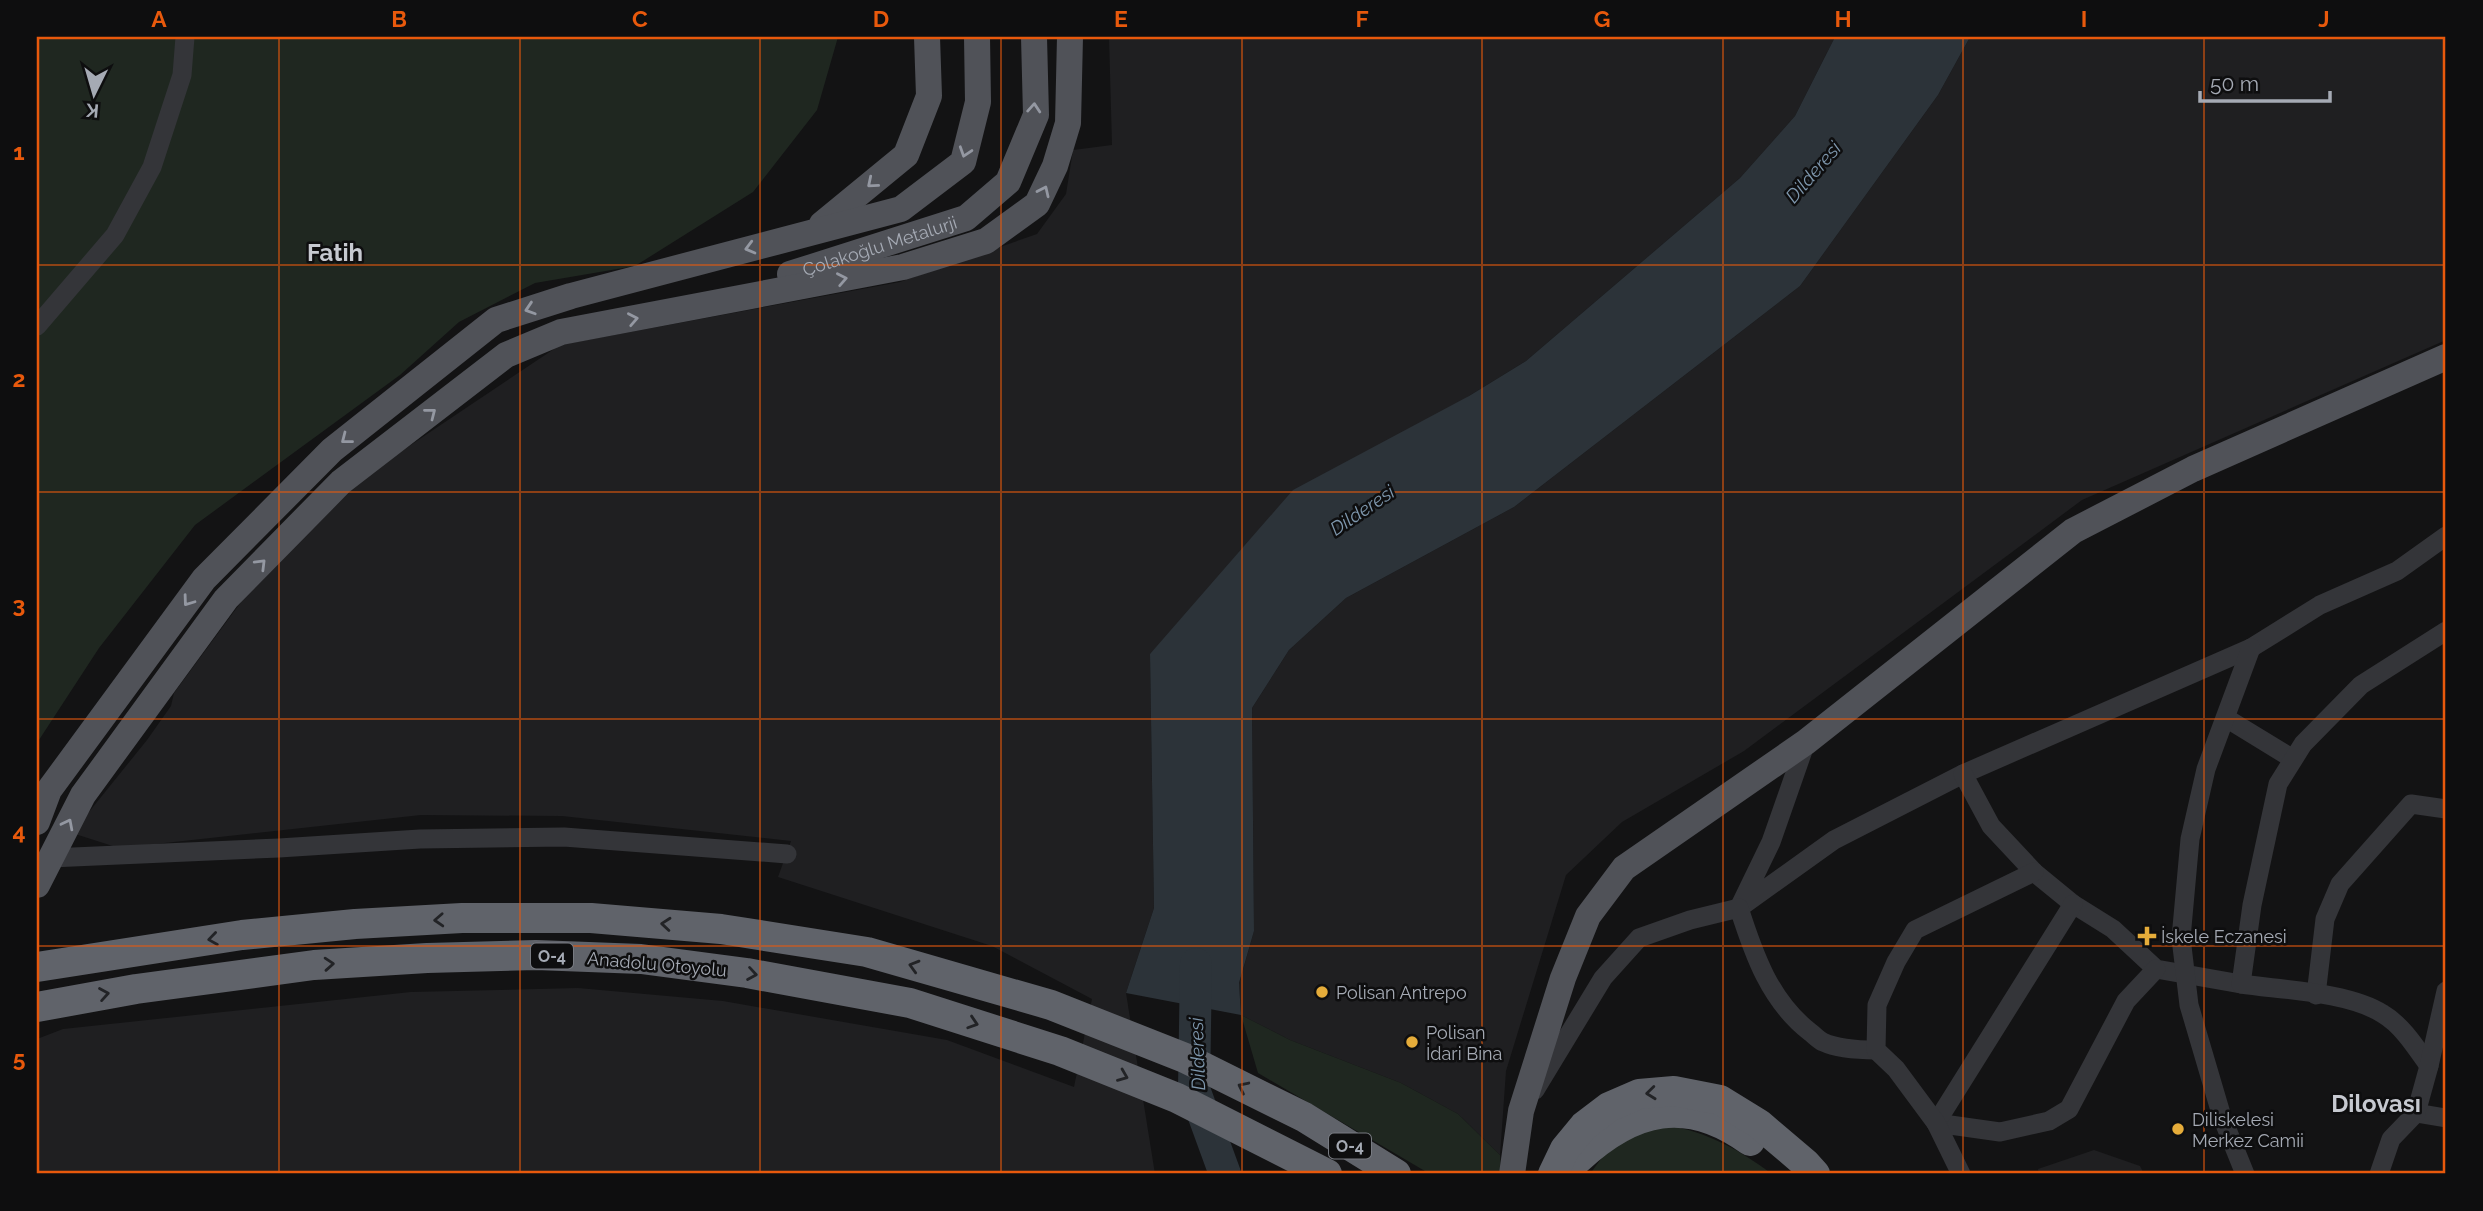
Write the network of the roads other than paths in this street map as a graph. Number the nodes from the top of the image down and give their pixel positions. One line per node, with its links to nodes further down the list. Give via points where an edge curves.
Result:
1 (185, 37): 8 (street, via 182,75 152,167 115,235)
2 (927, 37): 6 (main road, one-way to 6, via 929,96 906,155)
3 (977, 37): 6 (main road, Çolakoğlu Metalurji, one-way to 6, via 978,102 963,162 901,209)
4 (1034, 37): 7 (main road, Çolakoğlu Metalurji, one-way to 4, via 966,218 1008,182 1036,115)
5 (1069, 37): 7 (main road, one-way to 5, via 903,267 986,241 1038,204 1055,166 1068,123)
6 (816, 230): 18 (main road, Çolakoğlu Metalurji, one-way to 18, via 495,320 332,450 204,579 49,790)
7 (679, 310): 20 (main road, one-way to 7, via 83,795 226,599 341,482 506,355 561,332)
8 (37, 326)
9 (2446, 357): 14 (main road, via 2193,470 2073,531)
10 (2446, 537): 12 (street, via 2397,571 2319,605)
11 (2446, 631): 15 (street, via 2361,685)
12 (2251, 648): 13 (street); 16 (street)
13 (2226, 718): 15 (street); 27 (street, via 2206,769 2190,839 2181,938)
14 (1807, 742): 24 (street, via 1771,842); 34 (main road, via 1624,868 1588,916)
15 (2293, 759): 28 (street, via 2278,783)
16 (1963, 774): 21 (street, via 1991,826); 24 (street, via 1834,840)
17 (2446, 809): 30 (street, via 2411,804 2340,884 2325,919)
18 (37, 822)
19 (787, 854): 20 (street, via 564,837 421,839)
20 (50, 858): 22 (main road)
21 (2034, 872): 23 (street); 32 (street, via 1915,930 1877,1005)
22 (37, 885)
23 (2073, 904): 26 (street, via 2113,929); 37 (street)
24 (1739, 908): 32 (street, via 1771,990 1792,1019 1823,1042); 34 (street, via 1639,938 1603,978)
25 (37, 967): 39 (highway, O-4, one-way to 25, via 1304,1117 1185,1058 1051,1005 867,952 721,929 591,918 462,918 242,935)
26 (2155, 969): 27 (street); 37 (street, via 2126,1001 2069,1109 2049,1121 2000,1132)
27 (2184, 974): 28 (street); 46 (street, via 2222,1116)
28 (2241, 984): 30 (street)
29 (2446, 992): 33 (street)
30 (2316, 995): 33 (street, via 2343,998 2384,1014)
31 (37, 1007): 38 (highway, Anadolu Otoyolu / O-4, one-way to 38, via 314,965 427,957 641,959 911,1003 1060,1051 1177,1098)
32 (1876, 1050): 37 (street)
33 (2429, 1066): 35 (street)
34 (1521, 1111): 40 (main road)
35 (2416, 1113): 36 (street); 47 (street, via 2391,1139)
36 (2446, 1118)
37 (1936, 1123): 45 (street)
38 (1321, 1171)
39 (1396, 1174)
40 (1512, 1174)
41 (1553, 1174): 44 (highway, one-way to 41, via 1759,1124 1720,1100 1674,1091 1639,1094 1609,1107 1584,1126)
42 (1570, 1174): 43 (highway, via 1578,1159 1602,1137 1631,1121 1660,1113 1693,1114 1732,1128)
43 (1791, 1174)
44 (1815, 1174)
45 (1961, 1174)
46 (2245, 1174)
47 (2379, 1174)

